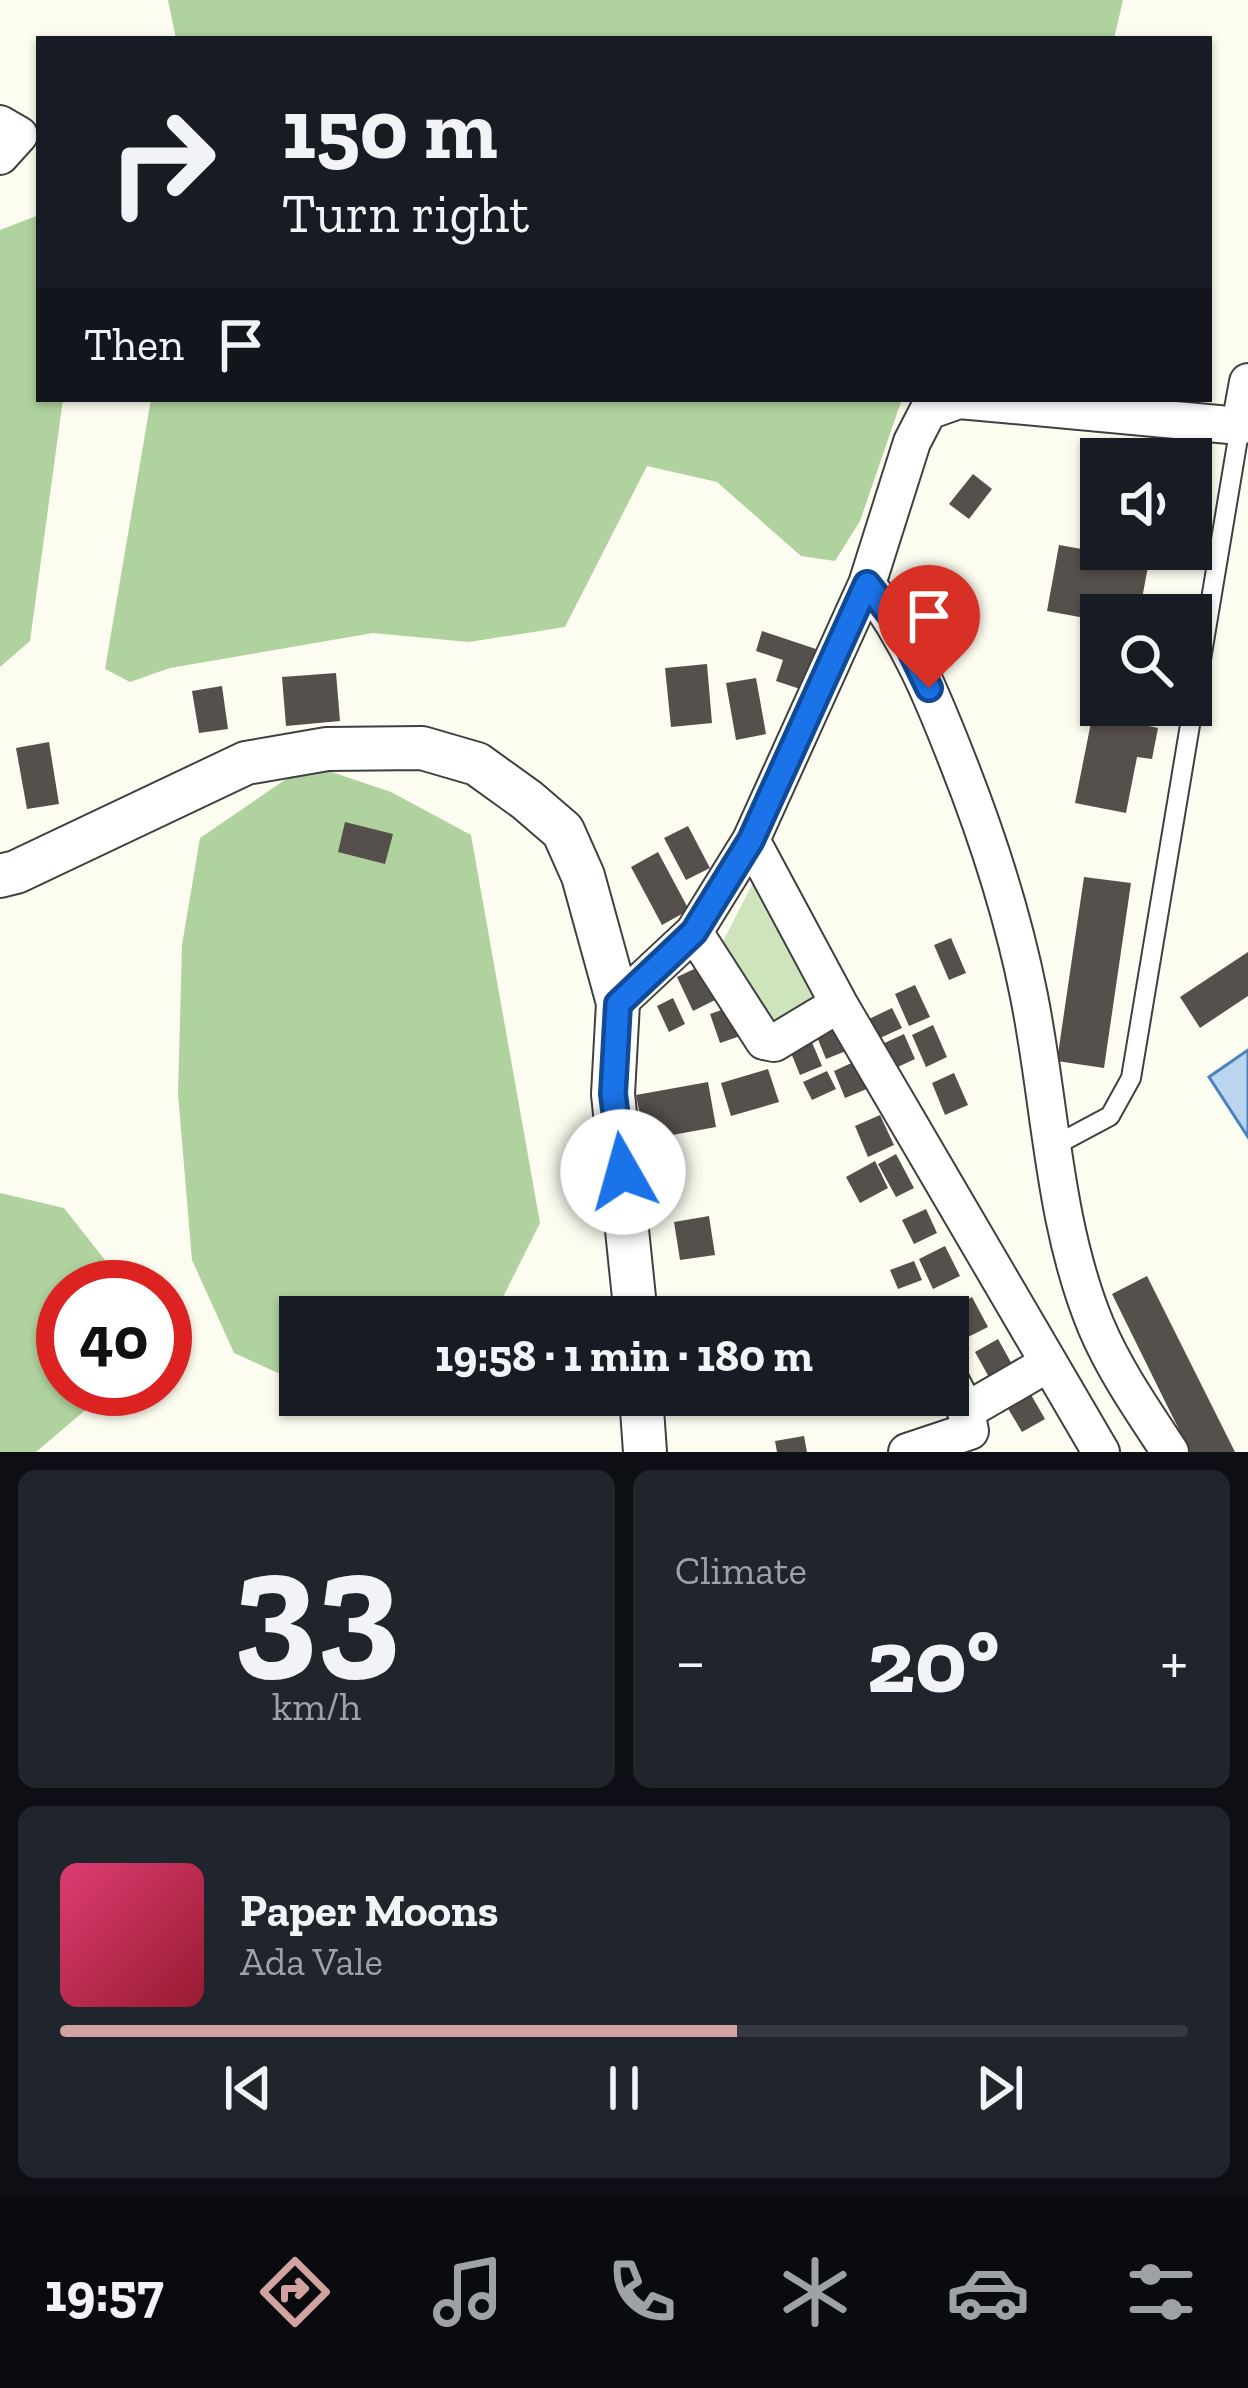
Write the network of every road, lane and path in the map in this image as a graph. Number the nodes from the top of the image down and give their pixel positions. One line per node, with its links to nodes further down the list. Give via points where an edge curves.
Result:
1 (0, 124): 2 (street, via 19,135)
2 (0, 156)
3 (1248, 382): 6 (street)
4 (950, 402): 8 (street, via 928,411 912,442)
5 (981, 402): 6 (street)
6 (1240, 426): 7 (lane)
7 (1240, 481): 14 (lane, via 1131,1078 1110,1116)
8 (867, 584): 9 (street); 14 (street, via 898,624 929,688 1005,892)
9 (751, 840): 11 (street); 13 (street)
10 (0, 876): 12 (street, via 246,763 327,749 422,748 477,764 563,831)
11 (694, 932): 12 (street); 13 (street, via 764,1041 774,1043)
12 (618, 1004): 15 (street, via 613,1094)
13 (839, 1004): 16 (street)
14 (1052, 1147): 23 (street, via 1096,1324)
15 (634, 1296)
16 (1048, 1363): 17 (street); 22 (street)
17 (969, 1388)
18 (642, 1416): 20 (street)
19 (960, 1416): 21 (street, via 970,1431)
20 (645, 1452)
21 (907, 1452)
22 (1101, 1452)
23 (1170, 1452)

